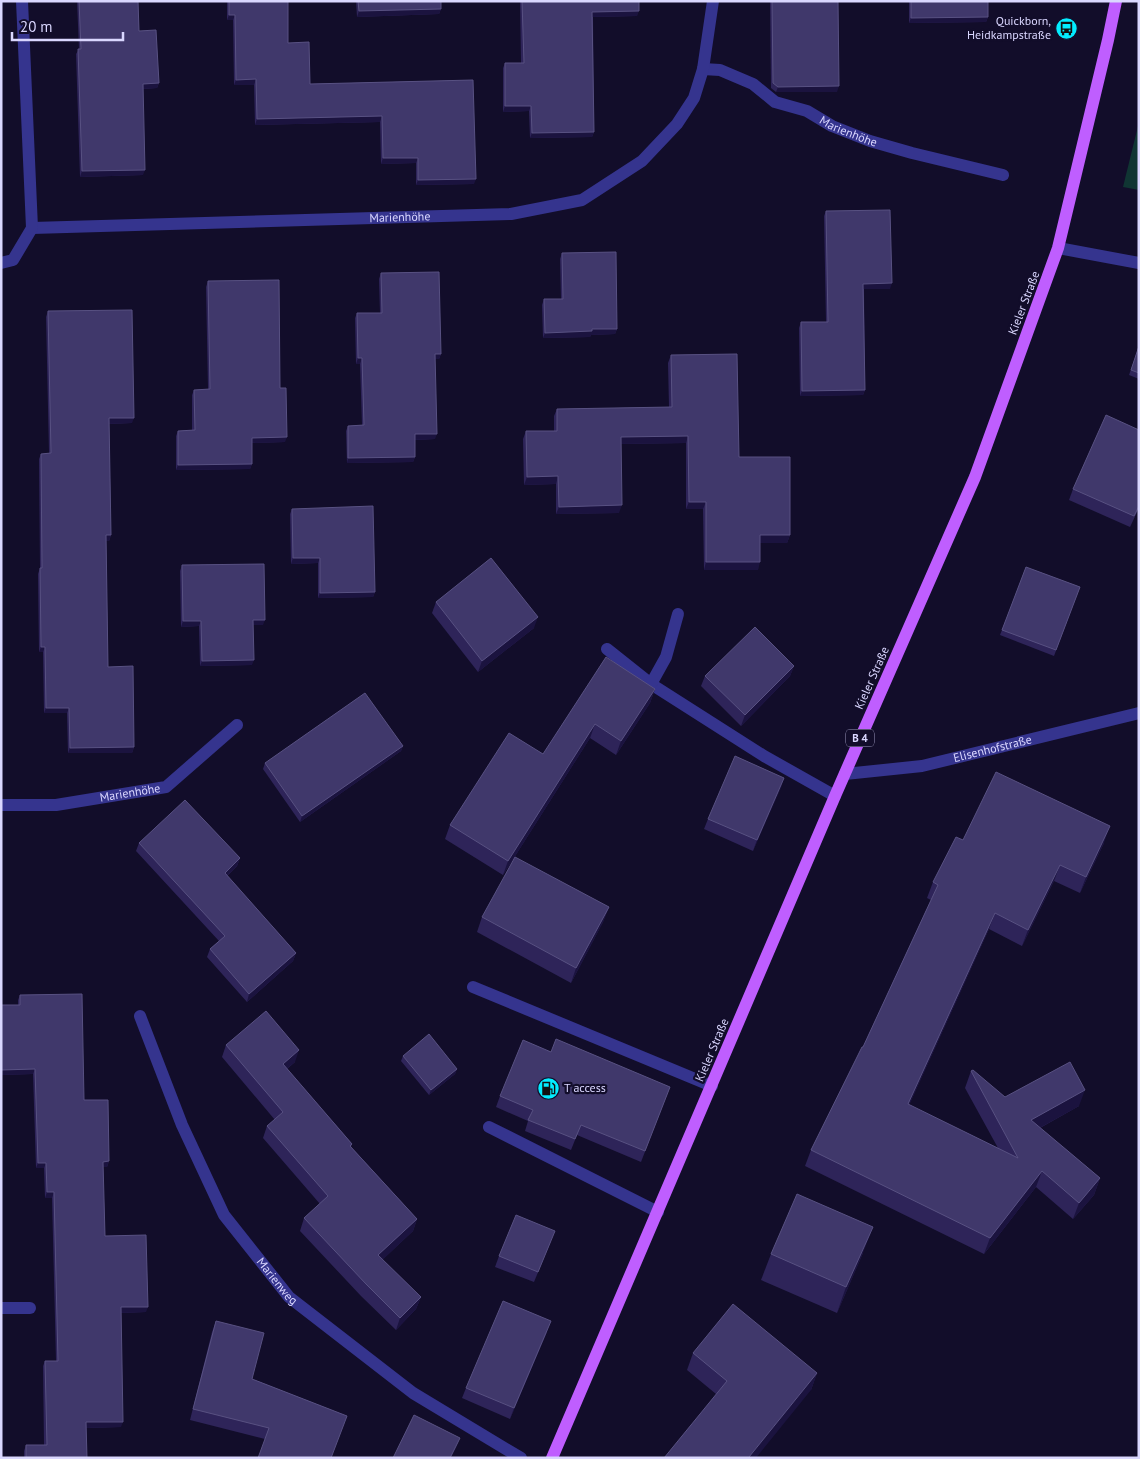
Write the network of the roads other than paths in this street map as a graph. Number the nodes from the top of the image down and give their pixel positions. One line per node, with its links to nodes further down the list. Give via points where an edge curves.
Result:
1 (22, 1): 6 (street)
2 (713, 1): 4 (street, Marienhöhe)
3 (1116, 1): 7 (main road, Kieler Straße / B 4)
4 (703, 69): 5 (street, Marienhöhe, via 720,70 745,80 775,102 807,111 832,126 870,141); 6 (street, Marienhöhe, via 694,98 677,124 642,160 582,200 511,214)
5 (1003, 175)
6 (32, 228): 8 (street, via 13,260)
7 (1058, 248): 9 (street); 15 (main road, Kieler Straße / B 4, via 975,477)
8 (1, 263)
9 (1139, 263)
10 (678, 614): 12 (street, via 666,657)
11 (607, 649): 12 (street)
12 (651, 684): 16 (street, via 764,756)
13 (1139, 713): 15 (street, Elisenhofstraße, via 922,766)
14 (237, 725): 17 (street, Marienhöhe, via 166,787 56,805)
15 (845, 774): 16 (main road, Kieler Straße / B 4)
16 (835, 796): 20 (main road, Kieler Straße / B 4)
17 (1, 805)
18 (473, 987): 20 (street)
19 (140, 1016): 25 (street, Marienweg, via 182,1125 224,1215 289,1297 413,1393)
20 (712, 1086): 22 (main road, Kieler Straße / B 4)
21 (489, 1127): 22 (street)
22 (658, 1212): 26 (main road, Kieler Straße / B 4)
23 (1, 1308): 24 (street)
24 (30, 1308)
25 (521, 1458)
26 (552, 1458)

